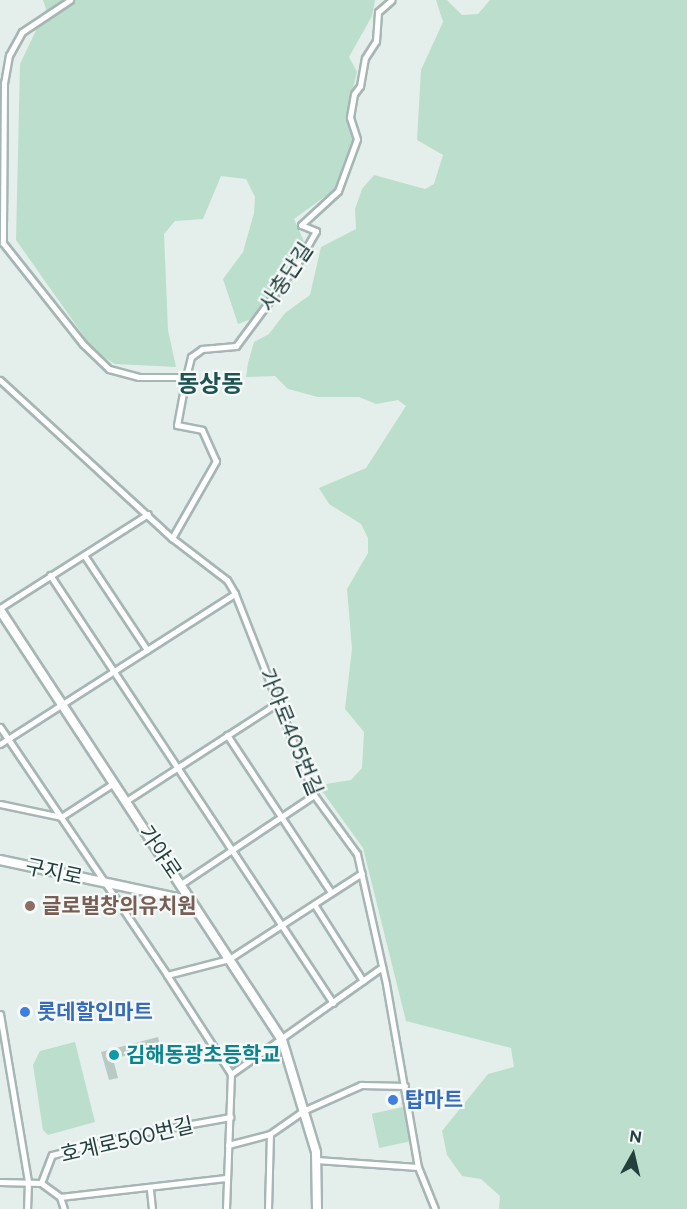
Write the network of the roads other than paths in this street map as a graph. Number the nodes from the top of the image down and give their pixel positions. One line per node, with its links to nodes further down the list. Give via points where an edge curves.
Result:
1 (70, 0): 3 (street, via 22,32 8,60 3,243 83,344 109,369 139,377)
2 (392, 0): 3 (street, 사충단길, via 378,12 376,41 364,58 350,117 357,139 338,191 303,222 302,228 316,231 297,264 236,346 202,349 191,357)
3 (186, 377): 6 (street, via 177,425 202,430 216,461)
4 (0, 380): 5 (street, 가야로405번길)
5 (148, 514): 6 (street, 가야로405번길); 7 (street)
6 (172, 538): 9 (street, 가야로405번길, via 228,580)
7 (84, 555): 8 (street); 11 (street)
8 (50, 575): 10 (street); 12 (street)
9 (235, 594): 11 (street); 13 (street, 가야로405번길, via 253,629)
10 (0, 609): 14 (main road, 가야로)
11 (147, 650): 12 (street)
12 (114, 673): 14 (street); 19 (street)
13 (276, 704): 16 (street); 21 (street, 가야로405번길)
14 (63, 705): 17 (street); 20 (main road, 가야로)
15 (0, 727): 17 (street)
16 (227, 735): 19 (street); 24 (street)
17 (10, 742): 18 (street); 25 (street)
18 (0, 744)
19 (178, 769): 22 (street); 26 (street)
20 (114, 783): 22 (main road, 가야로); 25 (street)
21 (314, 795): 24 (street); 28 (street, 가야로405번길, via 357,854)
22 (126, 801): 30 (main road, 가야로)
23 (0, 804): 25 (street)
24 (281, 816): 26 (street); 31 (street)
25 (61, 817): 29 (street)
26 (232, 850): 30 (street); 34 (street)
27 (0, 860): 29 (main road, 구지로)
28 (362, 873): 31 (street); 36 (street, 가야로405번길)
29 (108, 883): 32 (main road, 구지로); 37 (street, 구지로)
30 (181, 884): 32 (main road, 가야로)
31 (331, 892): 33 (street)
32 (191, 901): 35 (main road, 가야로)
33 (314, 904): 34 (street); 38 (street)
34 (281, 925): 35 (street); 39 (street)
35 (229, 959): 37 (street); 41 (main road, 가야로)
36 (382, 967): 38 (street); 44 (street, 가야로405번길)
37 (167, 975): 43 (street, 구지로)
38 (363, 981): 39 (street)
39 (333, 1003): 41 (street)
40 (0, 1014): 42 (street)
41 (282, 1040): 43 (street); 45 (main road, 가야로)
42 (3, 1041): 53 (street)
43 (231, 1074): 46 (street)
44 (405, 1086): 45 (street, via 361,1086); 50 (street, 가야로405번길)
45 (303, 1111): 47 (street); 49 (main road, 가야로)
46 (230, 1117): 48 (street); 54 (street, 호계로500번길, via 135,1134 52,1155)
47 (270, 1134): 48 (street); 61 (street)
48 (228, 1145): 51 (street)
49 (316, 1160): 50 (street); 62 (main road, 가야로)
50 (418, 1167): 63 (street, 가야로405번길)
51 (226, 1178): 55 (street, 호계로500번길); 60 (street)
52 (0, 1182): 53 (street, 호계로500번길)
53 (28, 1182): 54 (street, 호계로500번길); 57 (street)
54 (41, 1183): 56 (street, 호계로500번길)
55 (150, 1190): 56 (street, 호계로500번길); 59 (street)
56 (60, 1197): 58 (street)
57 (27, 1209)
58 (64, 1209)
59 (152, 1209)
60 (226, 1209)
61 (268, 1209)
62 (316, 1209)
63 (435, 1209)

